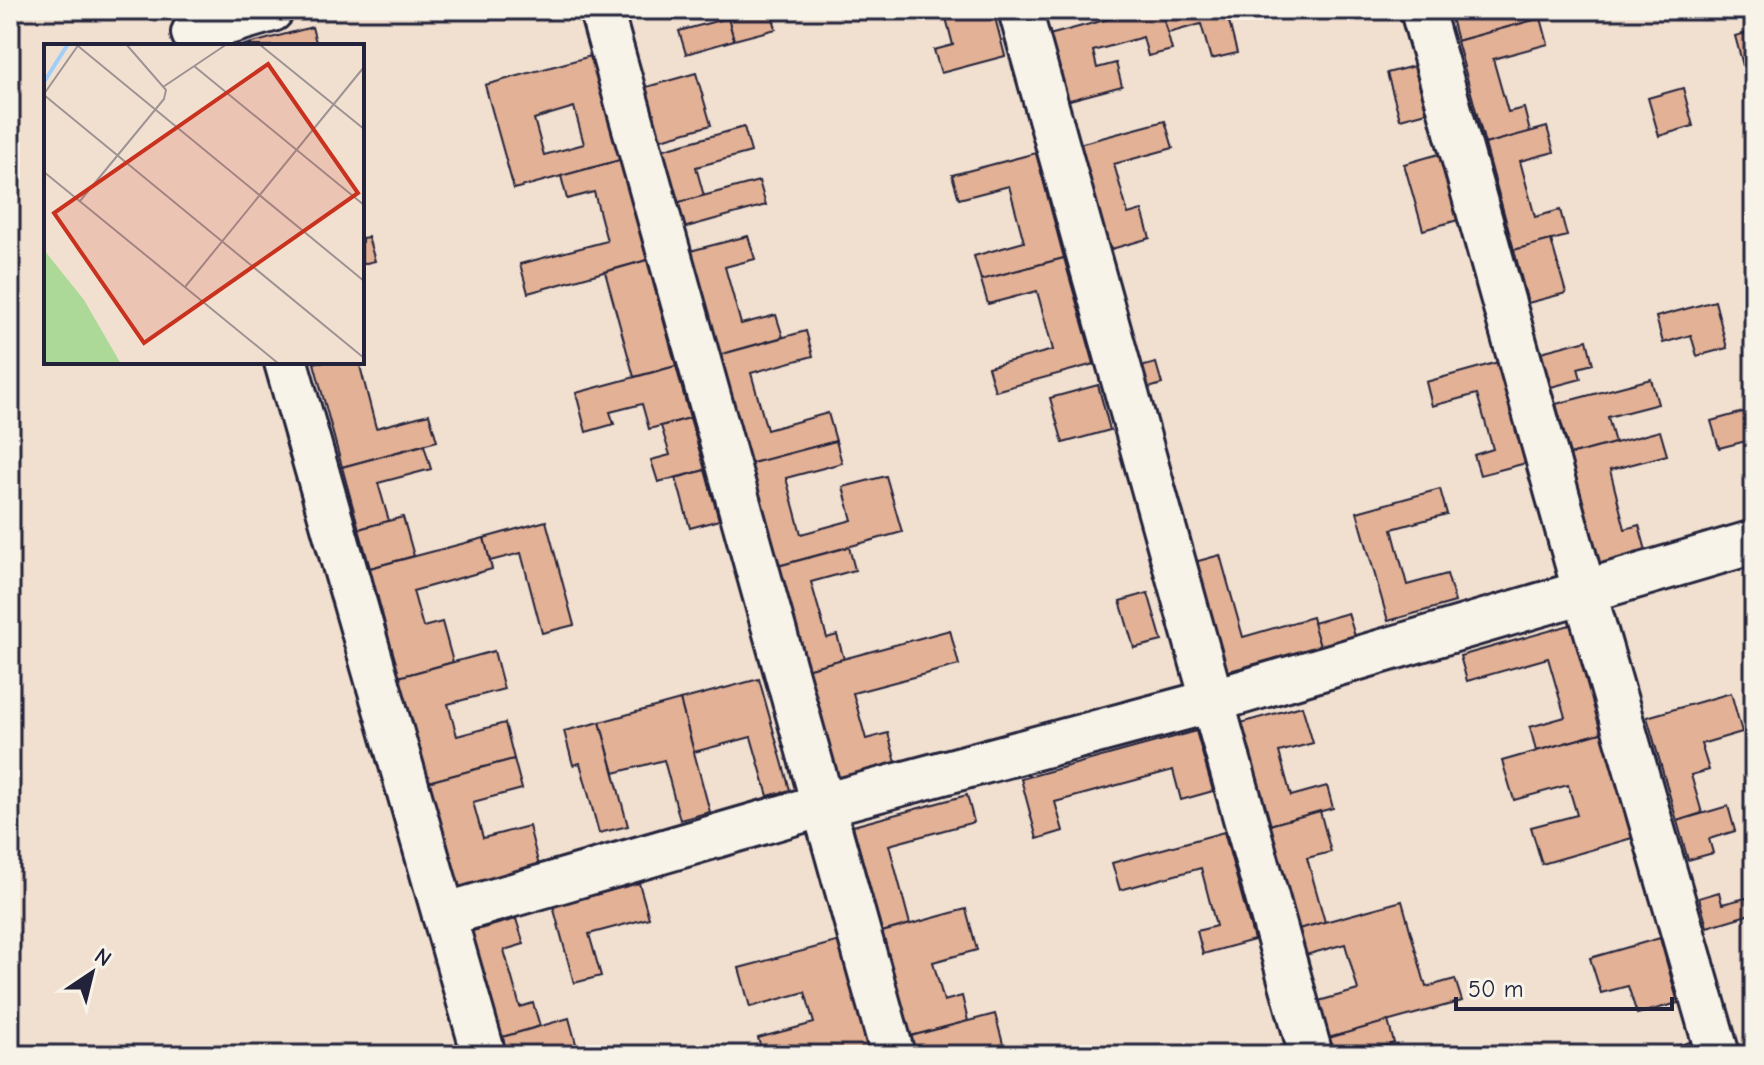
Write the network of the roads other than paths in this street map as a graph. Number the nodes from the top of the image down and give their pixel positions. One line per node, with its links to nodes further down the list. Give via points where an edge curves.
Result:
1 (272, 10): 5 (street)
2 (601, 10): 10 (street)
3 (1020, 10): 9 (street)
4 (1422, 10): 8 (street)
5 (192, 30)
6 (287, 364): 11 (street)
7 (1754, 542): 8 (street)
8 (1584, 590): 9 (street); 15 (street)
9 (1212, 701): 10 (street); 14 (street)
10 (823, 805): 11 (street); 13 (street)
11 (444, 915): 12 (street)
12 (484, 1055)
13 (893, 1055)
14 (1311, 1055)
15 (1718, 1055)

